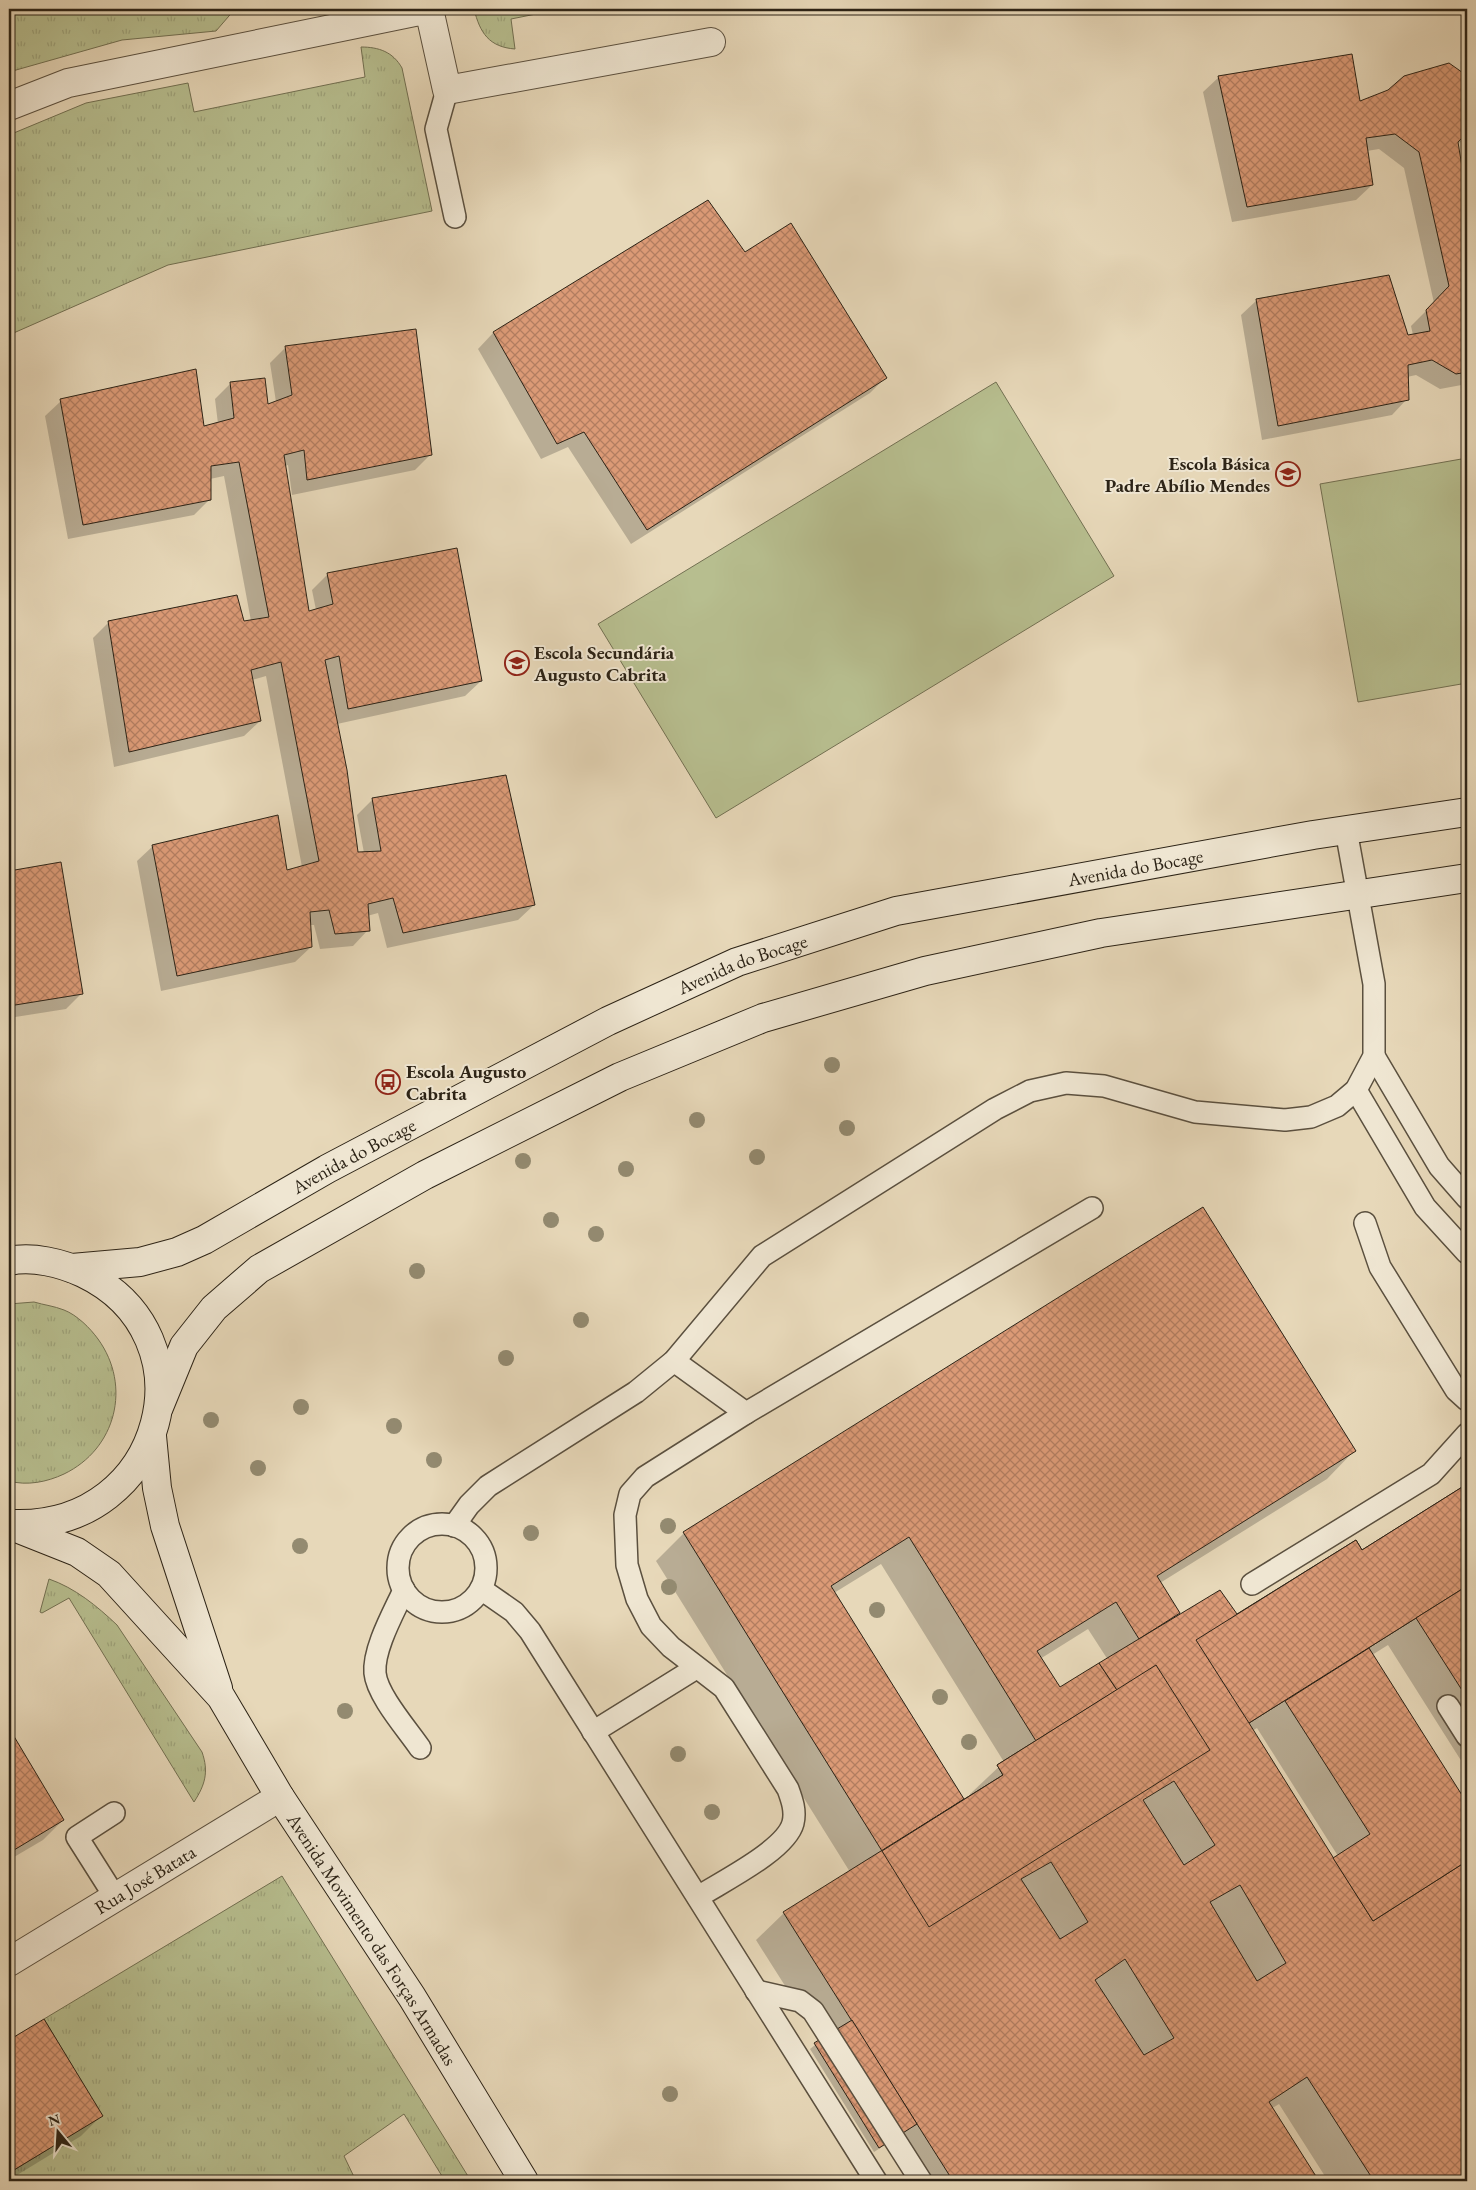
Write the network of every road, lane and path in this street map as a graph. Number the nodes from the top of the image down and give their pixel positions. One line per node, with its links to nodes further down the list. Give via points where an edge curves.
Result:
1 (711, 42): 2 (main road)
2 (447, 90): 3 (main road, via 429,9 78,81); 4 (lane, via 436,129)
3 (9, 106)
4 (455, 217)
5 (1467, 812): 6 (main road, Avenida do Bocage)
6 (1346, 830): 8 (lane); 18 (main road, Avenida do Bocage, via 896,911 737,962 608,1022 327,1169 204,1240 177,1252 140,1262)
7 (1467, 878): 8 (main road)
8 (1357, 896): 9 (lane, via 1374,984); 21 (main road, via 1102,933 925,971 763,1018 620,1077 425,1174 259,1269 214,1308 184,1346)
9 (1374, 1056): 10 (lane); 11 (lane, via 1439,1166)
10 (1356, 1090): 15 (lane, via 1425,1206); 19 (lane, via 1337,1106 1311,1117 1285,1120 1195,1112 1104,1086 1066,1083 1030,1091 995,1109 762,1256)
11 (1467, 1198)
12 (1092, 1208): 22 (lane)
13 (1365, 1222): 20 (lane, via 1380,1267 1456,1390)
14 (9, 1240): 16 (main road)
15 (1467, 1253)
16 (43, 1260): 17 (main road); 18 (main road)
17 (9, 1261)
18 (72, 1268): 21 (main road, via 98,1280 120,1298 139,1321 154,1355)
19 (674, 1361): 22 (lane); 26 (lane, via 636,1392 488,1486)
20 (1467, 1400)
21 (159, 1407): 24 (main road)
22 (746, 1413): 30 (lane, via 645,1477 630,1494 625,1515 628,1565 637,1599 651,1626)
23 (1467, 1434): 27 (lane, via 1431,1474)
24 (152, 1436): 25 (main road, via 139,1463 120,1487 96,1505 68,1518 38,1525); 31 (main road, Avenida Movimento das Forças Armadas, via 165,1526)
25 (9, 1524): 31 (main road, Avenida Movimento das Forças Armadas, via 77,1552 109,1574)
26 (454, 1526): 28 (lane, via 468,1532 479,1543 485,1558 486,1574); 29 (lane, via 439,1524 425,1527 404,1546 398,1560 398,1576)
27 (1252, 1584)
28 (481, 1589): 29 (lane, via 458,1609 442,1612 428,1610 414,1602); 33 (lane, via 514,1612 530,1631)
29 (404, 1590): 35 (lane, via 376,1657 375,1674 380,1688)
30 (696, 1668): 33 (lane); 39 (lane, via 724,1688 788,1789 794,1806 788,1836 776,1848)
31 (221, 1697): 36 (main road, Avenida Movimento das Forças Armadas)
32 (1448, 1706): 34 (lane)
33 (593, 1732): 39 (lane)
34 (1467, 1736)
35 (420, 1748)
36 (280, 1797): 38 (main road, Rua José Batata); 42 (main road, Avenida Movimento das Forças Armadas, via 412,1997)
37 (114, 1813): 38 (lane, via 77,1837)
38 (115, 1897): 40 (main road, Rua José Batata)
39 (698, 1897): 41 (lane)
40 (9, 1962)
41 (756, 1991): 43 (lane); 44 (lane, via 800,2001 813,2011)
42 (524, 2181)
43 (876, 2181)
44 (921, 2181)

